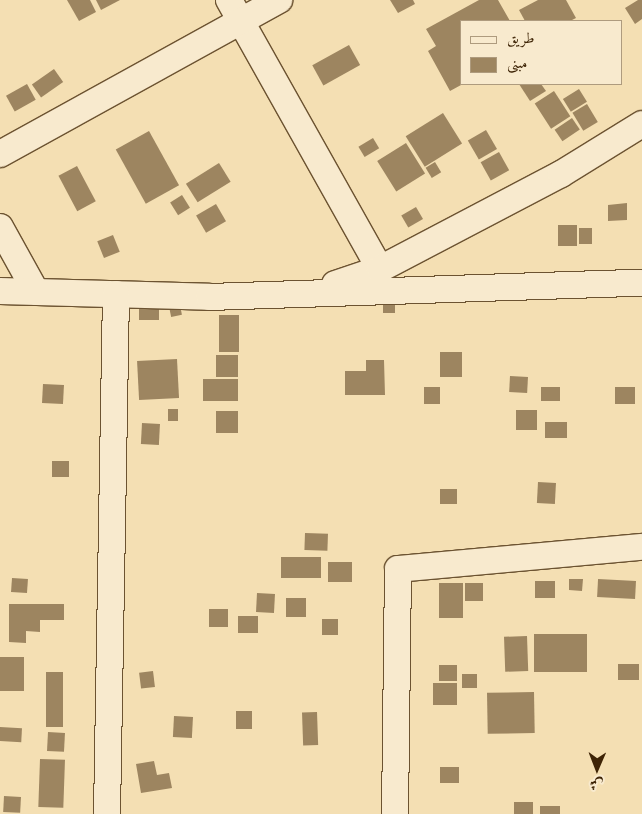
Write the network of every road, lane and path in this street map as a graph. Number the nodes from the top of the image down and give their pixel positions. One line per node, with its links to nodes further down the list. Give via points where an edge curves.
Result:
1 (280, 0): 2 (street)
2 (235, 11): 4 (street); 6 (street)
3 (642, 124): 6 (street, via 562,174)
4 (0, 154)
5 (0, 228): 9 (street)
6 (380, 269): 11 (street)
7 (642, 283): 11 (street)
8 (0, 291): 9 (street)
9 (36, 292): 10 (street)
10 (116, 294): 11 (street, via 209,298); 13 (street)
11 (302, 295)
12 (642, 547): 14 (street, via 398,569)
13 (107, 814)
14 (396, 814)

